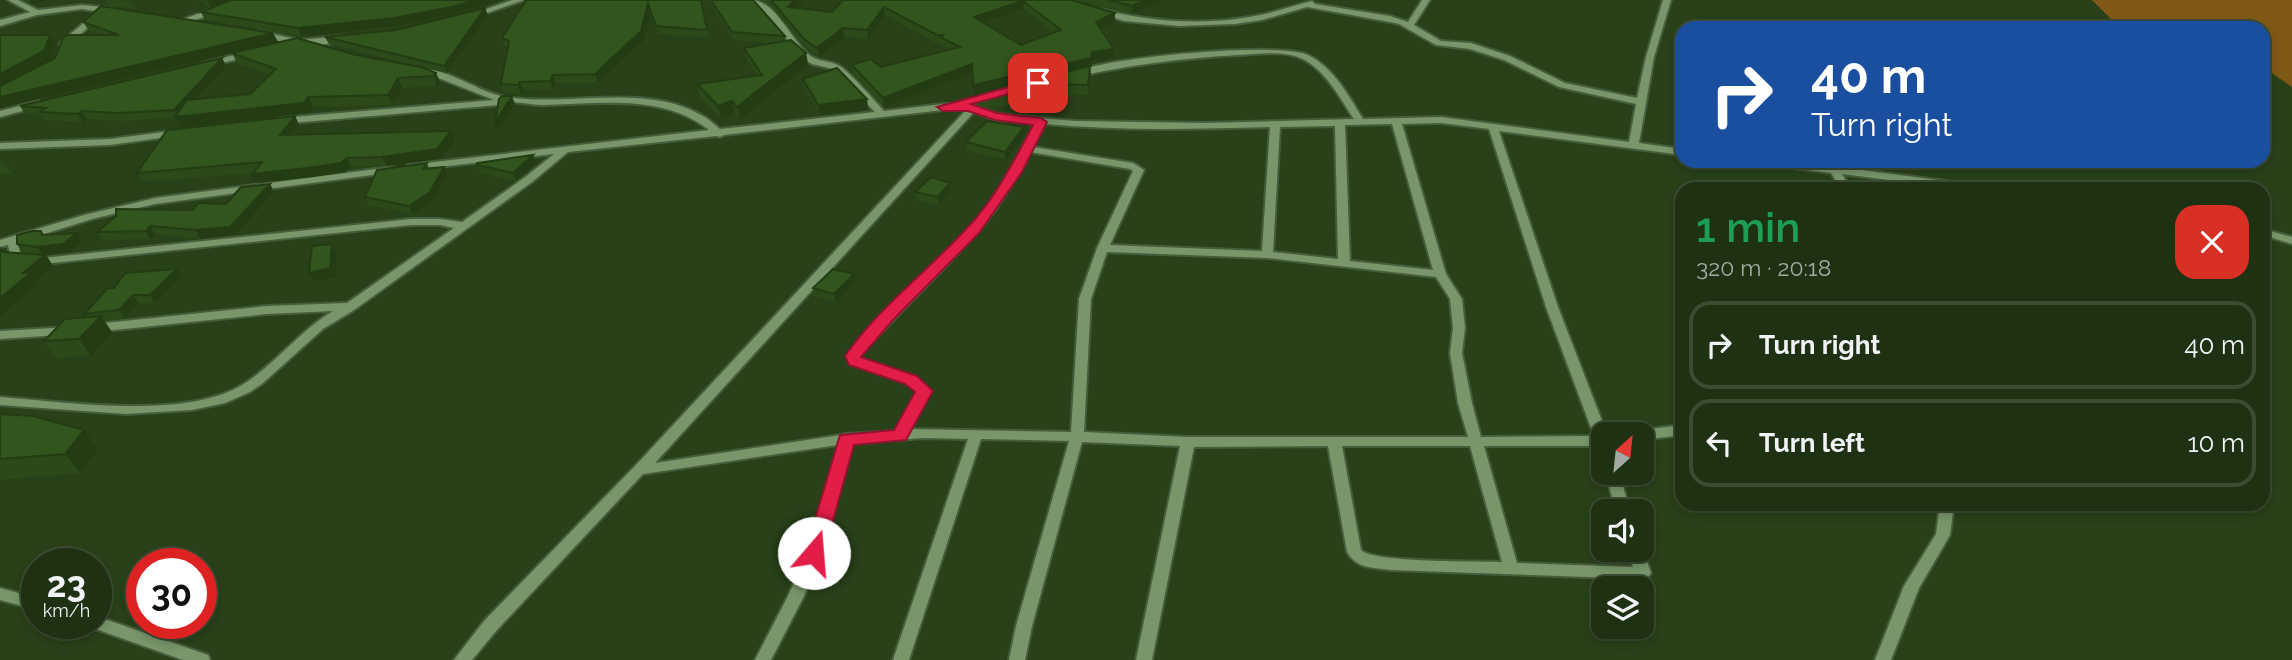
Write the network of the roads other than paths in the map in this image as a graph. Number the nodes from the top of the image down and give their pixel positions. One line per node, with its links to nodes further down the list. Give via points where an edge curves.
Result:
1 (12, 0): 13 (street)
2 (113, 0): 10 (street)
3 (755, 0): 35 (street, via 805,56 836,67)
4 (1319, 0): 8 (street)
5 (1426, 0): 19 (street)
6 (1667, 0): 33 (street)
7 (515, 1): 15 (street)
8 (1307, 5): 12 (street, via 1250,18 1160,23); 19 (street, via 1390,19)
9 (232, 6): 16 (street)
10 (76, 7): 11 (street); 13 (street)
11 (99, 9): 14 (street); 26 (street, via 100,14 62,45)
12 (1091, 9)
13 (37, 13): 17 (street)
14 (124, 13)
15 (461, 18)
16 (175, 21): 18 (street)
17 (0, 23)
18 (200, 25)
19 (1409, 27): 33 (street, via 1439,43 1471,46 1507,58 1562,85)
20 (246, 32): 22 (street)
21 (358, 37): 22 (street)
22 (301, 42): 23 (street); 24 (street)
23 (278, 47)
24 (326, 50)
25 (255, 53): 27 (street)
26 (59, 57)
27 (202, 65)
28 (415, 69): 30 (street)
29 (1064, 76): 36 (street, via 1194,54 1297,54 1306,56 1337,85)
30 (510, 100): 38 (street); 44 (street, via 582,100 685,109 707,120)
31 (47, 102): 34 (street)
32 (977, 103): 35 (street); 39 (street, via 995,117); 76 (street)
33 (1641, 103): 46 (street)
34 (0, 114)
35 (882, 114): 44 (street)
36 (1359, 120): 37 (street); 40 (street)
37 (1396, 120): 42 (street, via 1441,120); 61 (street)
38 (269, 122)
39 (1041, 122): 41 (street); 48 (street)
40 (1340, 122): 41 (street); 60 (street)
41 (1275, 124): 59 (street)
42 (1493, 128): 46 (street); 65 (street)
43 (190, 132): 45 (street, via 110,142)
44 (720, 134): 47 (street)
45 (0, 146)
46 (1633, 147): 49 (street)
47 (566, 149): 53 (street); 55 (street, via 176,197)
48 (1028, 149): 58 (street, via 1139,170); 68 (street, via 974,230 853,356 862,365 911,380 924,391)
49 (1675, 151)
50 (1833, 168): 51 (street); 52 (street)
51 (1842, 182)
52 (1934, 182)
53 (464, 226): 55 (street, via 411,222 43,261 15,258); 62 (street)
54 (2270, 234): 56 (street)
55 (13, 240): 57 (street)
56 (2292, 241)
57 (0, 244)
58 (1103, 248): 59 (street); 70 (street, via 1085,299)
59 (1267, 256): 60 (street)
60 (1344, 263): 61 (street)
61 (1440, 274): 75 (street, via 1455,299 1456,353)
62 (350, 307): 63 (street, via 267,310); 64 (street, via 243,389 225,397 154,410)
63 (0, 335)
64 (0, 401)
65 (1596, 422)
66 (1675, 431): 67 (street)
67 (1654, 434)
68 (900, 435): 69 (street); 71 (street)
69 (976, 435): 70 (street); 86 (street)
70 (1077, 437): 74 (street); 87 (street)
71 (846, 439): 76 (street); 85 (street, via 814,553)
72 (1334, 441): 74 (street); 75 (street); 79 (street, via 1354,552 1360,559)
73 (1591, 441): 75 (street)
74 (1188, 442): 88 (street)
75 (1475, 442): 79 (street)
76 (639, 470): 84 (street)
77 (1946, 511): 89 (street, via 1942,536 1912,586)
78 (1639, 562): 79 (street, via 1643,573)
79 (1511, 567)
80 (0, 594): 81 (street)
81 (21, 600)
82 (112, 628): 83 (street)
83 (202, 660)
84 (462, 660)
85 (763, 660)
86 (901, 660)
87 (1017, 660)
88 (1144, 660)
89 (1883, 660)

